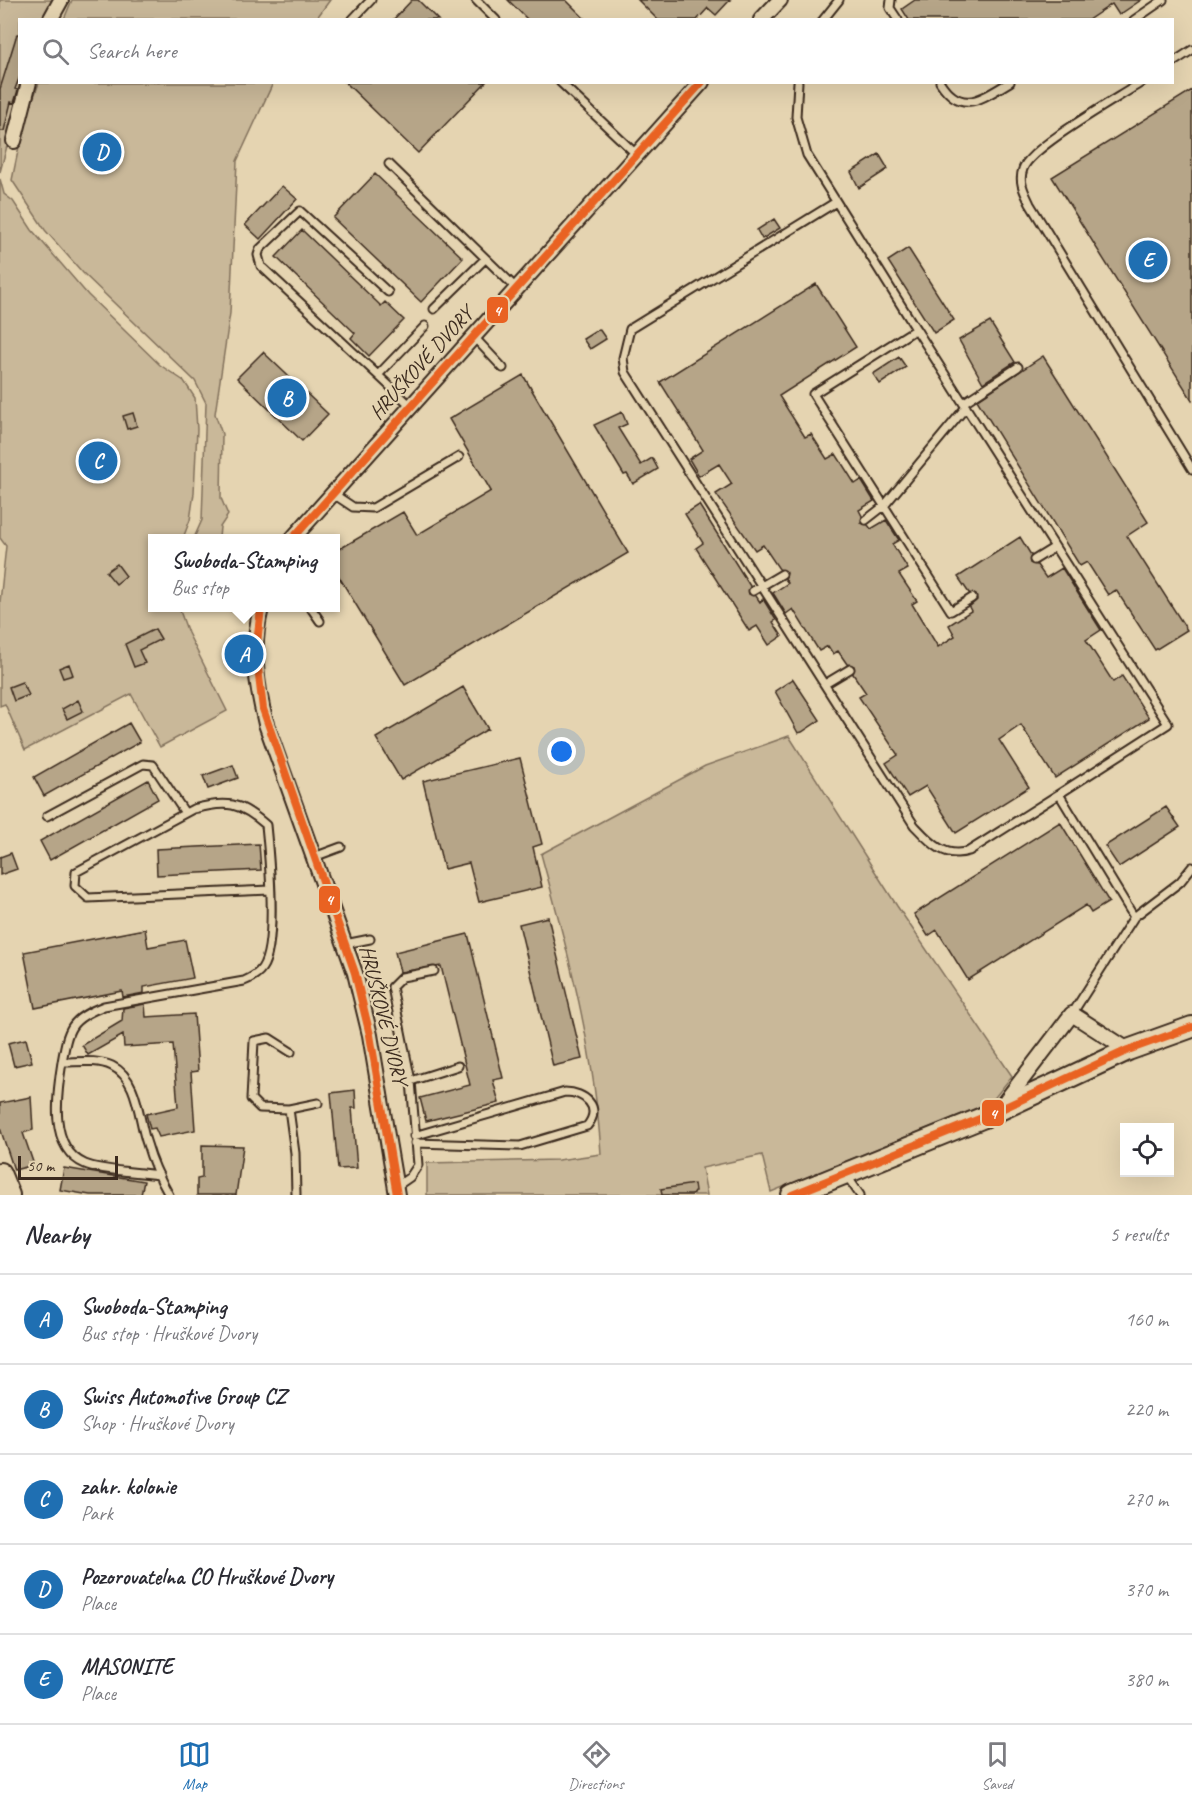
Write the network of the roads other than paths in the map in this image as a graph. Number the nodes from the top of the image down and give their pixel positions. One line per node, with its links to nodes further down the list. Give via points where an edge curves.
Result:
1 (61, 0): 8 (street)
2 (371, 0): 9 (lane)
3 (476, 0): 10 (lane)
4 (780, 0): 11 (street)
5 (839, 0): 12 (lane)
6 (891, 0): 13 (lane, via 890,8)
7 (1163, 0): 14 (lane)
8 (51, 18)
9 (354, 18)
10 (494, 18)
11 (763, 18)
12 (825, 18)
13 (897, 18)
14 (1137, 18)
15 (1192, 50): 16 (lane)
16 (1174, 62)
17 (28, 84): 24 (street)
18 (562, 84): 25 (lane)
19 (700, 84): 25 (street, HRUŠKOVÉ DVORY)
20 (798, 84): 27 (lane, via 796,117 807,155)
21 (941, 84): 22 (lane, via 949,96 962,102 978,101)
22 (1007, 84)
23 (1139, 84): 41 (lane, via 1034,152 1022,171 1021,186)
24 (14, 141)
25 (637, 155): 29 (street, HRUŠKOVÉ DVORY)
26 (389, 164): 28 (lane)
27 (836, 202): 33 (lane); 49 (lane, via 630,329 623,358 625,372)
28 (485, 259): 29 (lane); 31 (lane)
29 (517, 289): 34 (street, HRUŠKOVÉ DVORY)
30 (388, 292): 37 (lane, via 300,211 258,255 261,266)
31 (434, 309)
32 (425, 326): 37 (lane)
33 (916, 329): 38 (lane); 43 (lane, via 813,394)
34 (473, 336): 36 (lane); 39 (street, HRUŠKOVÉ DVORY)
35 (1018, 367): 38 (lane)
36 (503, 368)
37 (379, 374): 39 (lane)
38 (964, 405): 43 (lane); 46 (lane)
39 (411, 406): 42 (street, HRUŠKOVÉ DVORY)
40 (459, 458): 42 (lane, via 373,508 352,507)
41 (1192, 470)
42 (332, 493): 45 (street, HRUŠKOVÉ DVORY)
43 (884, 506): 44 (lane); 51 (lane, via 951,611)
44 (866, 520)
45 (296, 534)
46 (1055, 547): 47 (lane); 57 (lane, via 1168,724)
47 (1034, 560)
48 (782, 574): 49 (lane)
49 (762, 586): 50 (lane); 56 (lane)
50 (753, 591)
51 (972, 598)
52 (260, 612): 61 (street, HRUŠKOVÉ DVORY, via 254,643 258,693)
53 (314, 612): 54 (lane)
54 (320, 621)
55 (850, 669): 56 (lane)
56 (825, 684): 57 (lane, via 914,825 947,853 969,851)
57 (1059, 794): 64 (lane)
58 (185, 813): 59 (lane, via 162,775 153,765 143,764); 63 (lane, via 208,805 245,807 266,825); 63 (lane, via 80,869 75,878 79,892 88,898 99,898)
59 (47, 816)
60 (341, 847): 61 (lane)
61 (315, 857): 66 (street, HRUŠKOVÉ DVORY)
62 (1192, 867): 64 (lane, via 1180,882)
63 (270, 890): 72 (lane, via 270,947 261,970 232,984 118,1003 83,1015 67,1032)
64 (1134, 917): 68 (lane)
65 (370, 939): 66 (lane)
66 (345, 944): 82 (street, HRUŠKOVÉ DVORY, via 370,1035)
67 (434, 971): 74 (lane, via 402,977 393,987)
68 (1072, 1014): 70 (street); 77 (street)
69 (1192, 1026): 70 (street)
70 (1128, 1050): 77 (street)
71 (291, 1052): 76 (lane, via 269,1038 254,1041 250,1093 253,1103 260,1108)
72 (62, 1062): 81 (lane, via 104,1063 126,1077); 81 (lane, via 58,1109 66,1147 86,1164)
73 (458, 1066): 74 (lane)
74 (411, 1081): 78 (lane)
75 (318, 1103): 76 (lane)
76 (289, 1108): 85 (lane)
77 (999, 1109): 80 (street)
78 (414, 1140): 78 (lane, via 520,1146 587,1126 592,1107 580,1093 565,1092); 82 (lane, via 416,1171)
79 (0, 1173): 83 (street)
80 (846, 1174): 86 (street); 87 (lane)
81 (159, 1175): 84 (lane)
82 (397, 1190)
83 (9, 1195)
84 (169, 1195)
85 (296, 1195)
86 (792, 1195)
87 (860, 1195)

